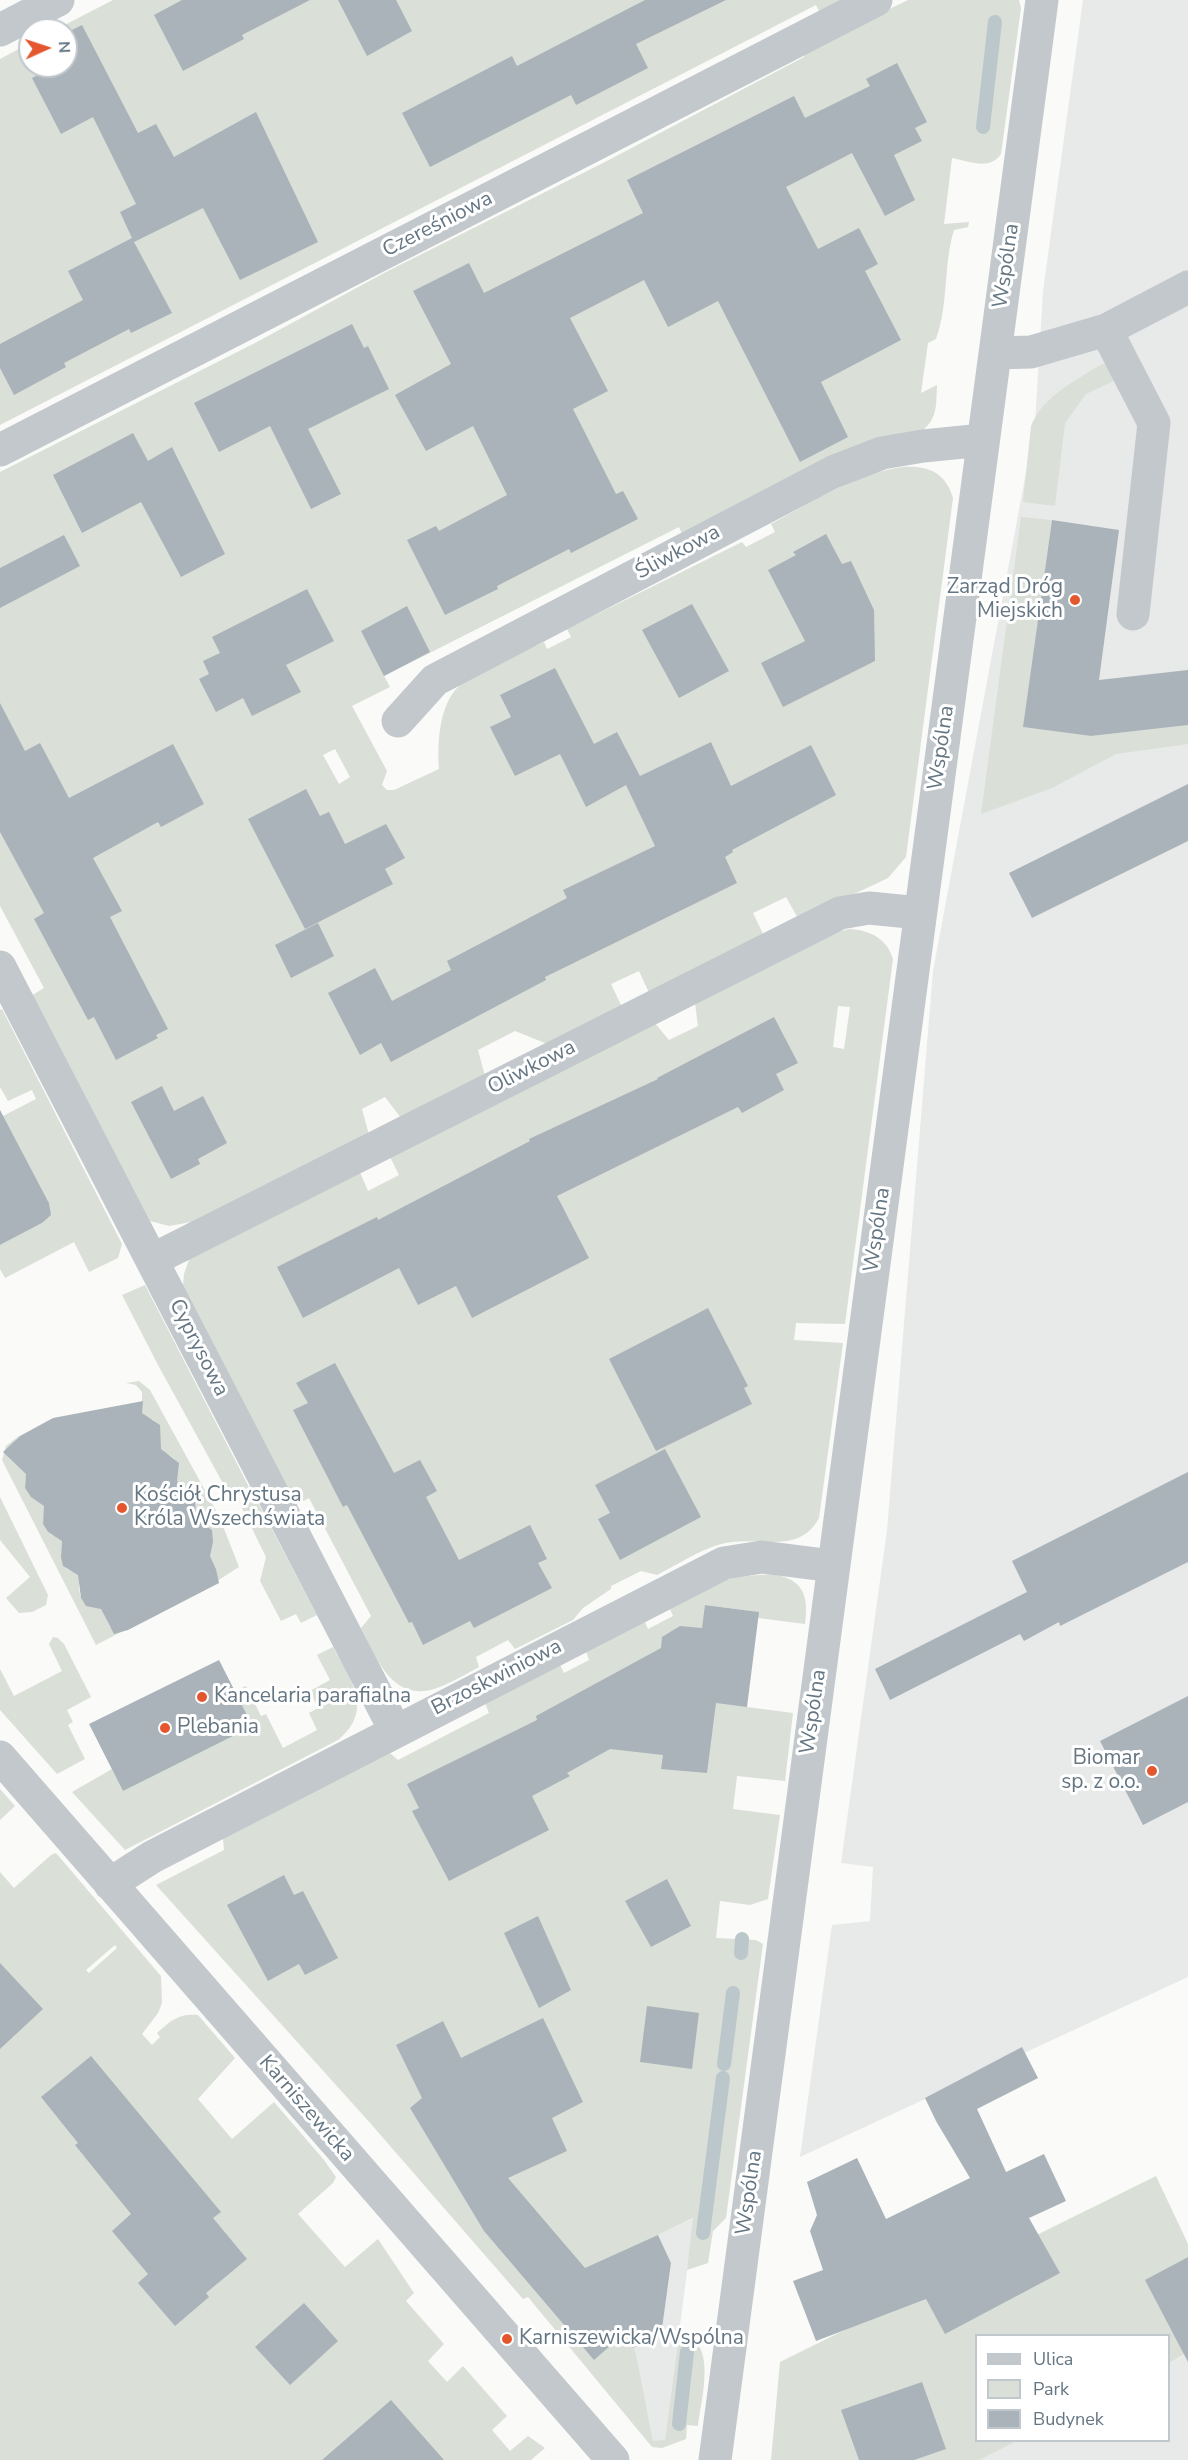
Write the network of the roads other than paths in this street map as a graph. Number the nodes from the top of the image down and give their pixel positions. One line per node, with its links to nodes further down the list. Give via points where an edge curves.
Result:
1 (58, 0): 4 (street)
2 (876, 0): 9 (street, Czereśniowa)
3 (1042, 0): 7 (street, Wspólna)
4 (0, 30)
5 (1188, 287): 6 (street)
6 (1106, 330): 7 (street, via 1031,352); 10 (street, via 1154,423)
7 (995, 353): 8 (street, Wspólna)
8 (983, 440): 11 (street, Śliwkowa, via 882,453 833,472 435,680); 12 (street, Wspólna)
9 (0, 450)
10 (1133, 614)
11 (398, 721)
12 (920, 912): 14 (street, Oliwkowa, via 869,908 840,913); 15 (street, Wspólna)
13 (0, 967): 14 (street, Cyprysowa)
14 (152, 1260): 16 (street, Cyprysowa)
15 (833, 1566): 16 (street, Brzoskwiniowa, via 762,1557 724,1563); 20 (street, Wspólna)
16 (395, 1730): 18 (street, Brzoskwiniowa, via 152,1857)
17 (0, 1757): 18 (street, Karniszewicka)
18 (110, 1884): 19 (street, Karniszewicka)
19 (613, 2460)
20 (715, 2460)

